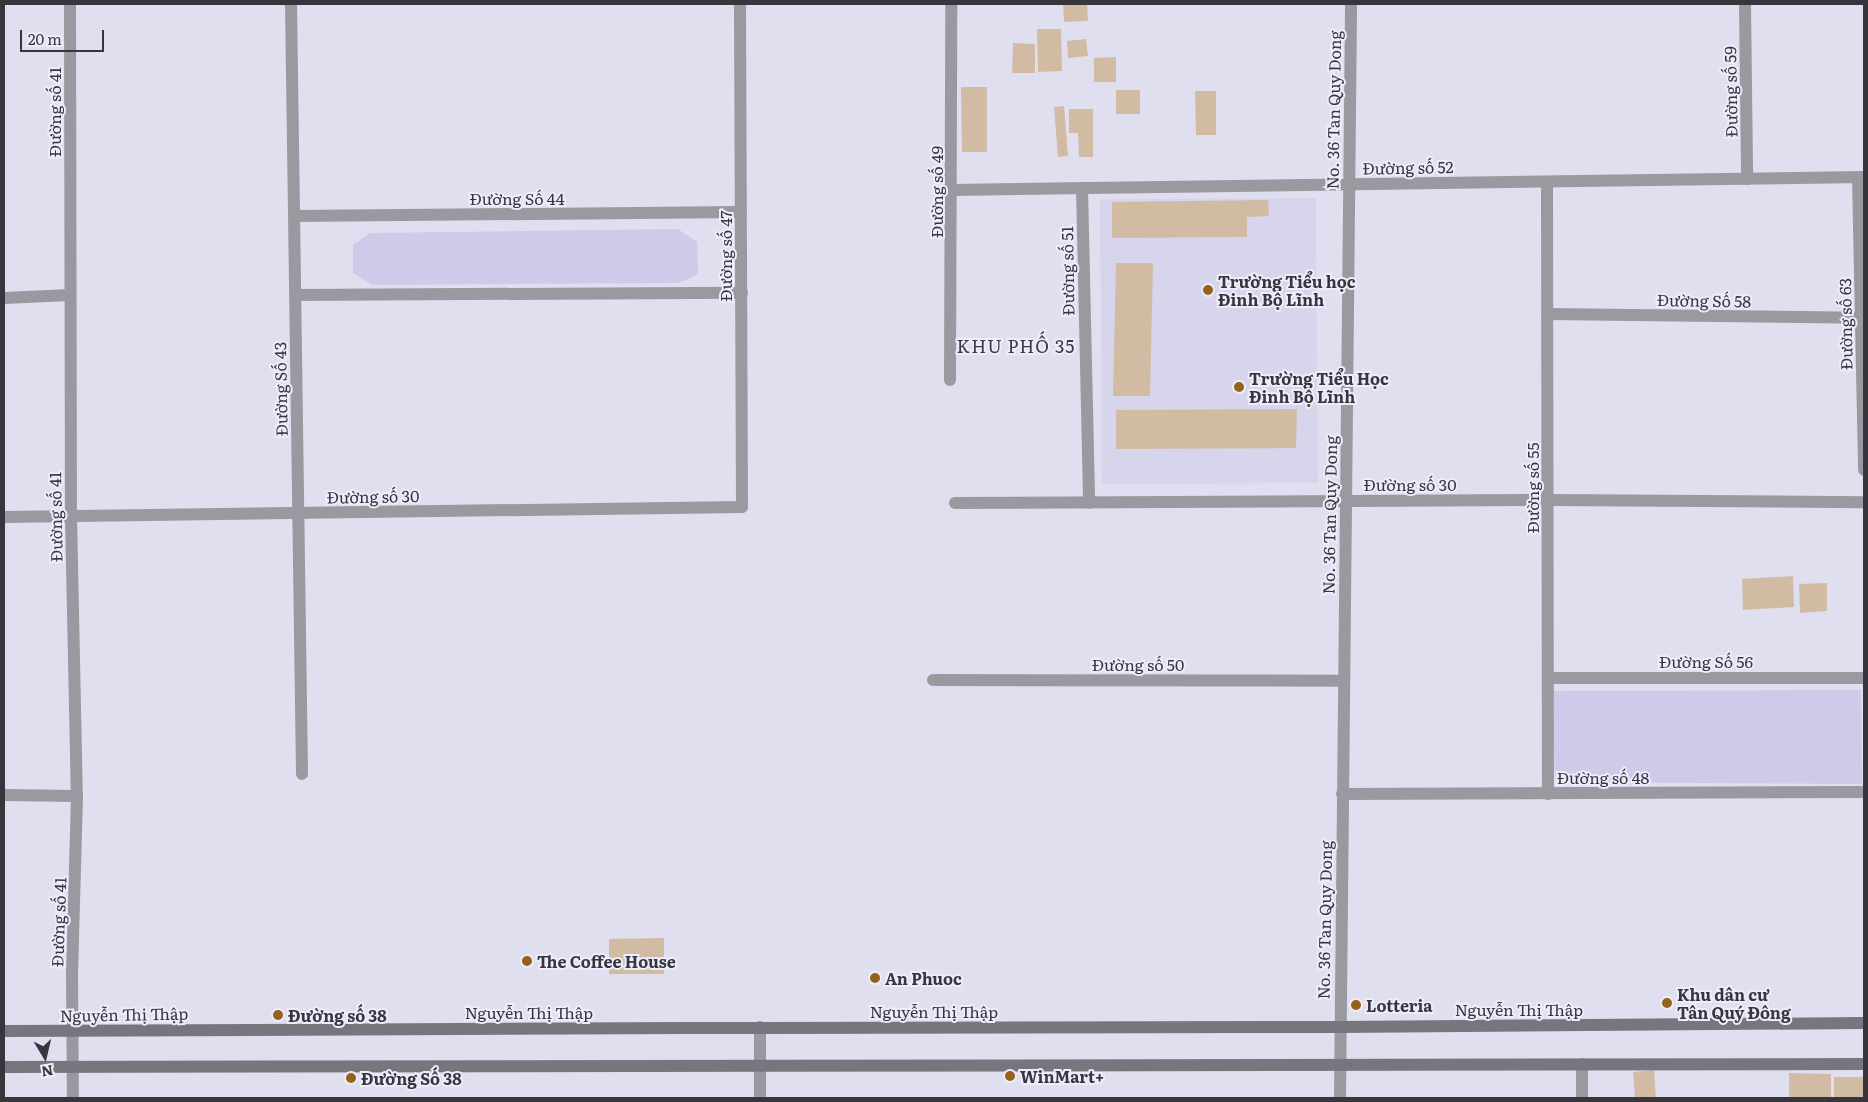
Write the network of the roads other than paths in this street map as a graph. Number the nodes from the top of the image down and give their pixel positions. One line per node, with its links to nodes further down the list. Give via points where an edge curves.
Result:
1 (70, 4): 2 (street); 17 (street, Đường số 41)
2 (78, 4)
3 (291, 4): 15 (street, Đường Số 43)
4 (740, 4): 14 (street, Đường số 47)
5 (951, 4): 13 (street, Đường số 49)
6 (1351, 4): 11 (street, No. 36 Tan Quy Dong)
7 (1745, 4): 9 (street, Đường số 59)
8 (1861, 177): 9 (street, Đường số 52); 21 (street, Đường số 63)
9 (1747, 179): 10 (street, Đường số 52)
10 (1547, 182): 11 (street, Đường số 52); 20 (street, Đường số 55)
11 (1349, 184): 12 (street, Đường số 52); 24 (street, No. 36 Tan Quy Dong)
12 (1082, 188): 13 (street, Đường số 52); 28 (street, Đường số 51)
13 (952, 190): 22 (street, Đường số 49)
14 (741, 212): 15 (street, Đường Số 44); 16 (street, Đường số 47)
15 (294, 216): 18 (street, Đường Số 43)
16 (742, 293): 18 (street); 29 (street, Đường số 47)
17 (70, 294): 19 (street); 31 (street, Đường số 41)
18 (295, 295): 30 (street, Đường Số 43)
19 (4, 298)
20 (1547, 314): 21 (street, Đường Số 58); 25 (street, Đường số 55)
21 (1861, 318): 23 (street, Đường số 63)
22 (950, 380)
23 (1864, 470)
24 (1346, 500): 25 (street, Đường số 30); 28 (street, Đường số 30); 36 (street, No. 36 Tan Quy Dong)
25 (1548, 500): 26 (street, Đường số 30); 33 (street, Đường số 55)
26 (1864, 502)
27 (955, 503): 28 (street, Đường số 30)
28 (1089, 503)
29 (742, 507): 30 (street, Đường số 30)
30 (298, 513): 31 (street, Đường số 30); 37 (street, Đường Số 43)
31 (71, 516): 32 (street, Đường số 30); 42 (street, Đường số 41)
32 (4, 517)
33 (1548, 678): 34 (street, Đường Số 56); 40 (street, Đường số 55)
34 (1864, 678)
35 (933, 680): 36 (street, Đường số 50)
36 (1343, 681): 39 (street, No. 36 Tan Quy Dong)
37 (302, 774)
38 (1864, 792): 40 (street, Đường số 48)
39 (1342, 794): 40 (street, Đường số 48); 44 (street, No. 36 Tan Quy Dong)
40 (1548, 794)
41 (4, 795): 42 (street)
42 (78, 796): 46 (street, Đường số 41)
43 (1864, 1023): 44 (main road, Nguyễn Thị Thập)
44 (1339, 1027): 45 (main road, Nguyễn Thị Thập); 52 (street, No. 36 Tan Quy Dong)
45 (760, 1028): 46 (main road, Nguyễn Thị Thập); 51 (street)
46 (73, 1030): 47 (main road, Nguyễn Thị Thập); 50 (street, Đường số 41)
47 (4, 1032)
48 (1582, 1064): 49 (main road); 52 (main road); 57 (street)
49 (1864, 1064)
50 (73, 1066): 51 (main road); 53 (main road); 54 (street, Đường số 41)
51 (760, 1066): 52 (main road); 55 (street)
52 (1340, 1067): 56 (street, No. 36 Tan Quy Dong)
53 (4, 1068)
54 (73, 1098)
55 (760, 1098)
56 (1340, 1098)
57 (1582, 1098)

